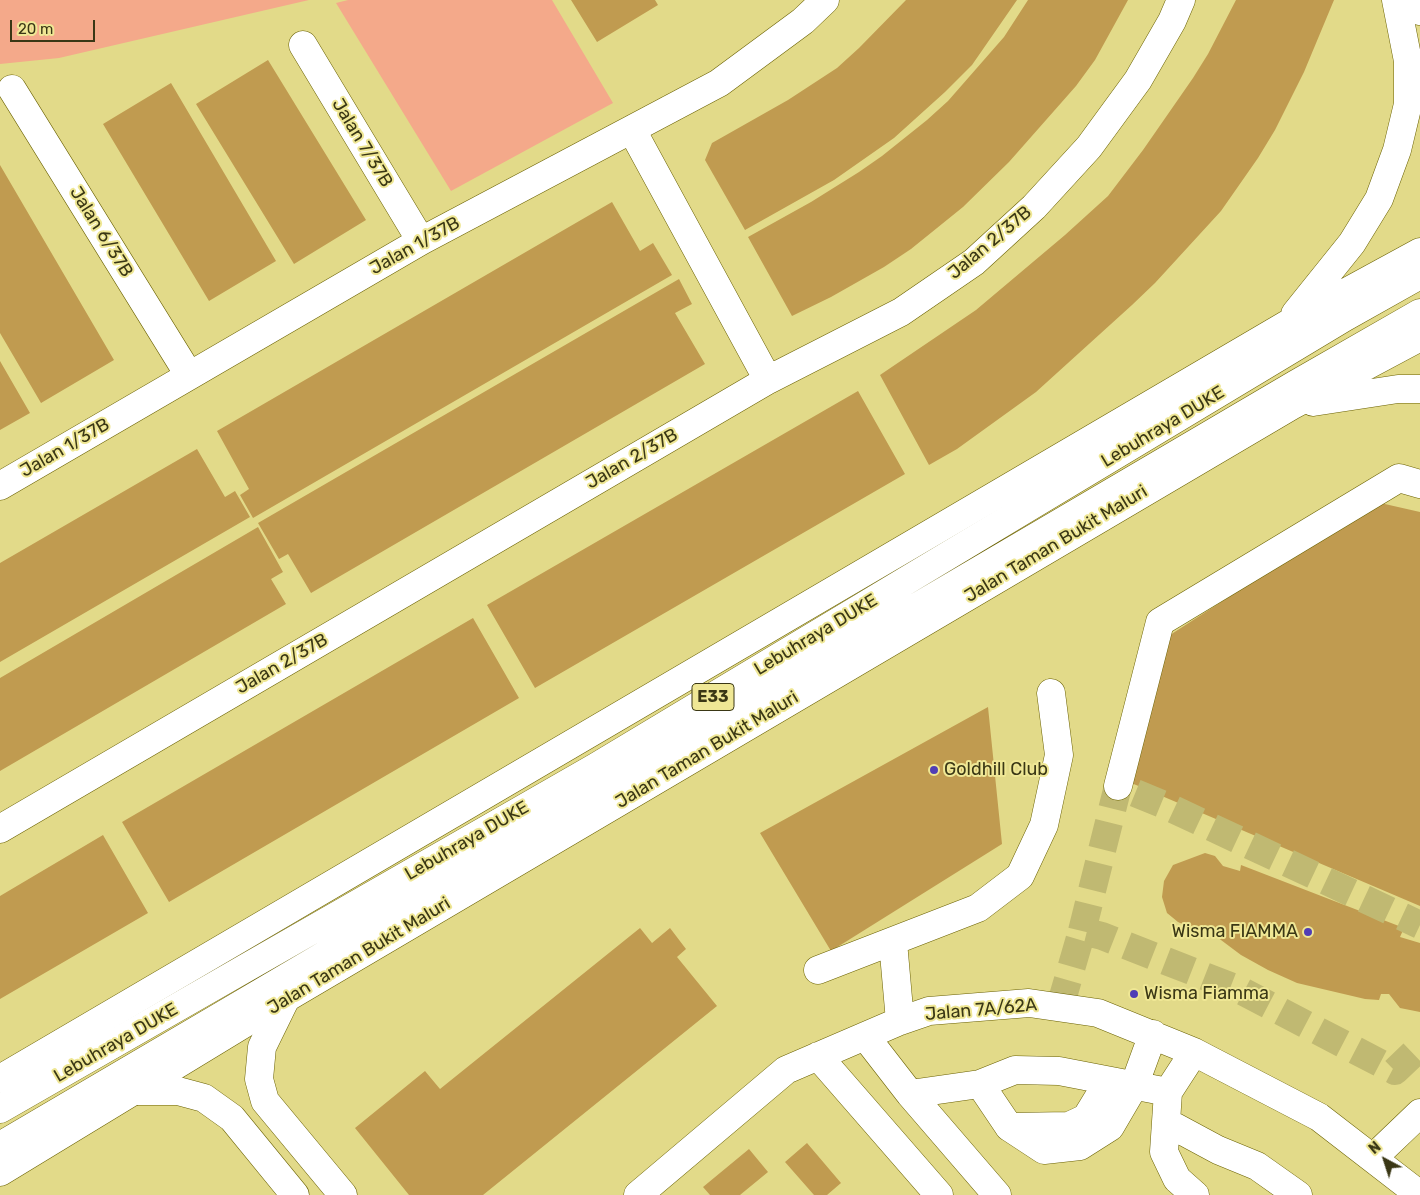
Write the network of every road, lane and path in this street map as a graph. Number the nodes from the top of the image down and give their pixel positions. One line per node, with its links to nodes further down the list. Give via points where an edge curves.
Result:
1 (826, 0): 8 (main road, Jalan 1/37B, via 719,83)
2 (1181, 0): 16 (main road, Jalan 2/37B, via 1138,80 1089,146 1034,207 974,262 900,312)
3 (1396, 0): 13 (main road, via 1408,61 1408,104 1397,150 1379,199 1352,243)
4 (1413, 0): 5 (main road)
5 (1420, 11)
6 (303, 45): 9 (main road, Jalan 7/37B)
7 (12, 89): 15 (main road, Jalan 6/37B)
8 (632, 130): 9 (main road, Jalan 1/37B); 16 (main road)
9 (421, 241): 15 (main road, Jalan 1/37B)
10 (1420, 252): 13 (main road)
11 (1420, 275): 39 (main road, Lebuhraya DUKE / E33, via 596,767)
12 (1420, 313): 43 (main road, Lebuhraya DUKE / E33)
13 (1286, 325): 32 (main road)
14 (1420, 337): 18 (main road, Jalan Taman Bukit Maluri)
15 (189, 375): 20 (main road, Jalan 1/37B)
16 (768, 380): 23 (main road, Jalan 2/37B)
17 (1420, 389): 18 (main road, via 1398,389)
18 (1291, 406): 26 (main road, Jalan Taman Bukit Maluri)
19 (1420, 484): 22 (main road, via 1398,478 1160,622)
20 (0, 486)
21 (1051, 693): 24 (main road, via 1059,755 1044,825 1020,876 978,908)
22 (1118, 786)
23 (0, 829)
24 (893, 942): 25 (main road); 27 (main road)
25 (818, 970)
26 (286, 998): 36 (main road, Jalan Taman Bukit Maluri); 47 (main road, via 262,1047 258,1079 265,1101)
27 (900, 1021): 28 (main road, Jalan 7A/62A, via 929,1011 1029,1003 1098,1013); 29 (main road, Jalan 7A/62A)
28 (1153, 1034): 30 (main road, Jalan 7A/62A); 35 (main road)
29 (865, 1036): 31 (main road, Jalan 7A/62A); 38 (main road)
30 (1194, 1052): 37 (main road); 44 (main road, Jalan 7A/62A, via 1319,1117)
31 (818, 1056): 48 (main road, Jalan 7A/62A, via 786,1070); 49 (main road)
32 (0, 1079)
33 (1108, 1082): 34 (main road, via 1059,1071 1015,1070); 35 (main road); 42 (main road, via 1086,1118 1069,1126)
34 (980, 1084): 38 (main road); 42 (main road)
35 (1134, 1086): 37 (main road); 42 (main road, via 1110,1127 1080,1146 1044,1150)
36 (134, 1091): 45 (main road, Jalan Taman Bukit Maluri); 46 (main road, via 178,1091 204,1098 232,1118)
37 (1168, 1092): 41 (main road)
38 (919, 1104): 50 (main road)
39 (0, 1109)
40 (1420, 1113): 44 (main road)
41 (1166, 1122): 51 (main road, via 1164,1152 1177,1179); 52 (main road, via 1256,1166)
42 (1009, 1128)
43 (0, 1146)
44 (1373, 1158): 53 (main road, Jalan 7A/62A)
45 (0, 1172)
46 (295, 1195)
47 (343, 1195)
48 (638, 1195)
49 (939, 1195)
50 (997, 1195)
51 (1195, 1195)
52 (1298, 1195)
53 (1420, 1195)

